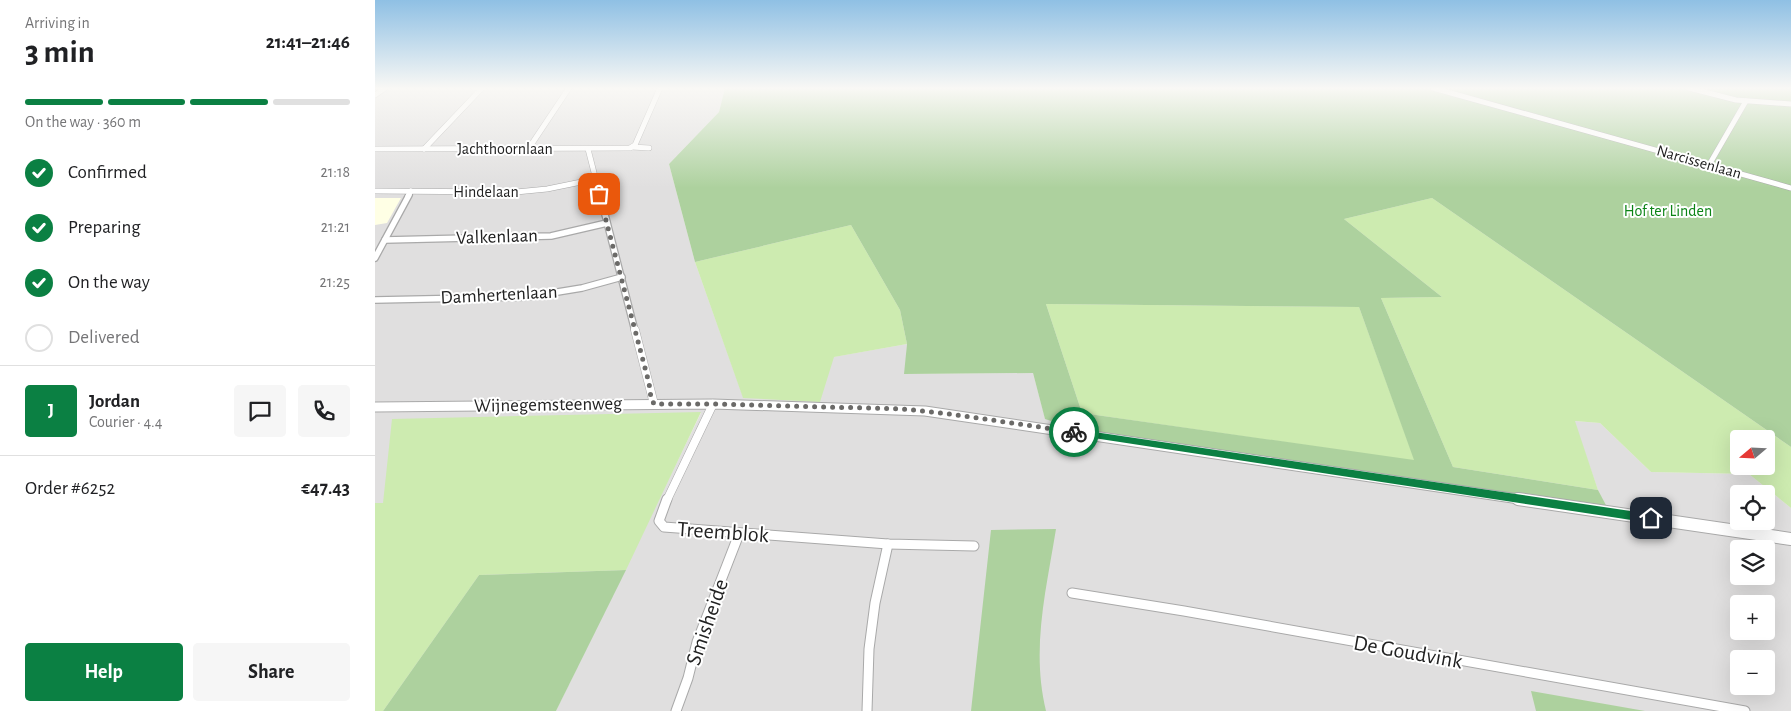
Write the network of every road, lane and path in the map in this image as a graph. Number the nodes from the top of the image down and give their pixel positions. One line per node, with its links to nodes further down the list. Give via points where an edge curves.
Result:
1 (450, 121): 10 (street)
2 (547, 121): 7 (street)
3 (645, 121): 6 (street)
4 (1550, 121): 12 (street, Narcissenlaan)
5 (1735, 121): 12 (street)
6 (633, 147): 8 (street, Jachthoornlaan); 11 (street, Jachthoornlaan)
7 (529, 148): 10 (street, Jachthoornlaan); 11 (street, Jachthoornlaan)
8 (649, 148)
9 (375, 149): 10 (street, Jachthoornlaan)
10 (424, 149)
11 (588, 149): 13 (street)
12 (1709, 166): 14 (street, Narcissenlaan)
13 (596, 179): 16 (street, Hindelaan, via 547,190); 17 (street)
14 (1791, 188)
15 (375, 191): 16 (street, Hindelaan)
16 (411, 191): 18 (street)
17 (607, 223): 18 (street, Valkenlaan, via 551,236); 20 (street)
18 (385, 240): 19 (street)
19 (375, 258)
20 (621, 277): 21 (street, Damhertenlaan, via 582,288 527,296); 22 (street)
21 (375, 300)
22 (654, 404): 23 (street, Wijnegemsteenweg); 24 (street, Wijnegemsteenweg)
23 (713, 404): 25 (street, Treemblok, via 659,521 670,528); 26 (street, Wijnegemsteenweg, via 903,409 950,414)
24 (375, 407)
25 (739, 534): 27 (street, Treemblok); 30 (street, Smisheide, via 697,642)
26 (1791, 539)
27 (888, 544): 28 (street, Treemblok); 31 (street, via 869,649)
28 (974, 546)
29 (1072, 593): 32 (street, De Goudvink)
30 (676, 711)
31 (867, 711)
32 (1745, 711)

